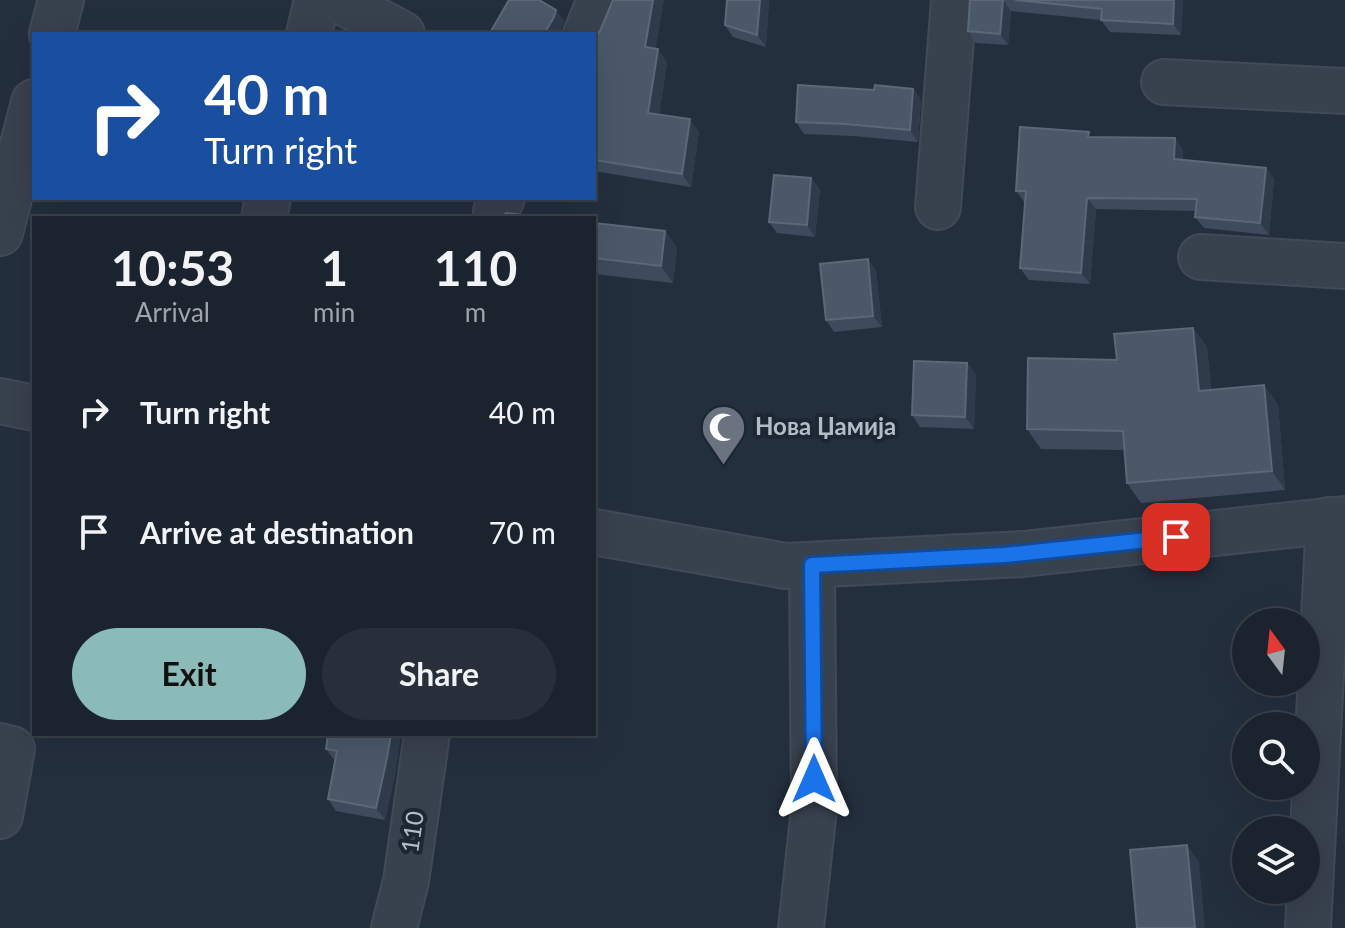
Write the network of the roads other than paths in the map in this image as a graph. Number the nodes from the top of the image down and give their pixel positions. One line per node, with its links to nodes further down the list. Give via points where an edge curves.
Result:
1 (61, 0): 6 (street)
2 (317, 0): 7 (street)
3 (339, 0): 8 (street)
4 (600, 0): 9 (street)
5 (954, 0): 13 (street)
6 (53, 32)
7 (309, 32)
8 (398, 32)
9 (587, 32)
10 (1164, 82): 11 (street)
11 (1345, 91)
12 (32, 110): 14 (street)
13 (938, 207)
14 (0, 233)
15 (1201, 257): 16 (street)
16 (1345, 266)
17 (0, 401): 18 (street)
18 (32, 408)
19 (1337, 520): 21 (street, via 1023,554); 27 (street)
20 (596, 532): 21 (street, via 786,566)
21 (812, 565): 26 (street, via 814,809)
22 (427, 736): 25 (street, 110)
23 (0, 746): 24 (street, via 12,749)
24 (0, 816)
25 (394, 928)
26 (801, 928)
27 (1308, 928)

